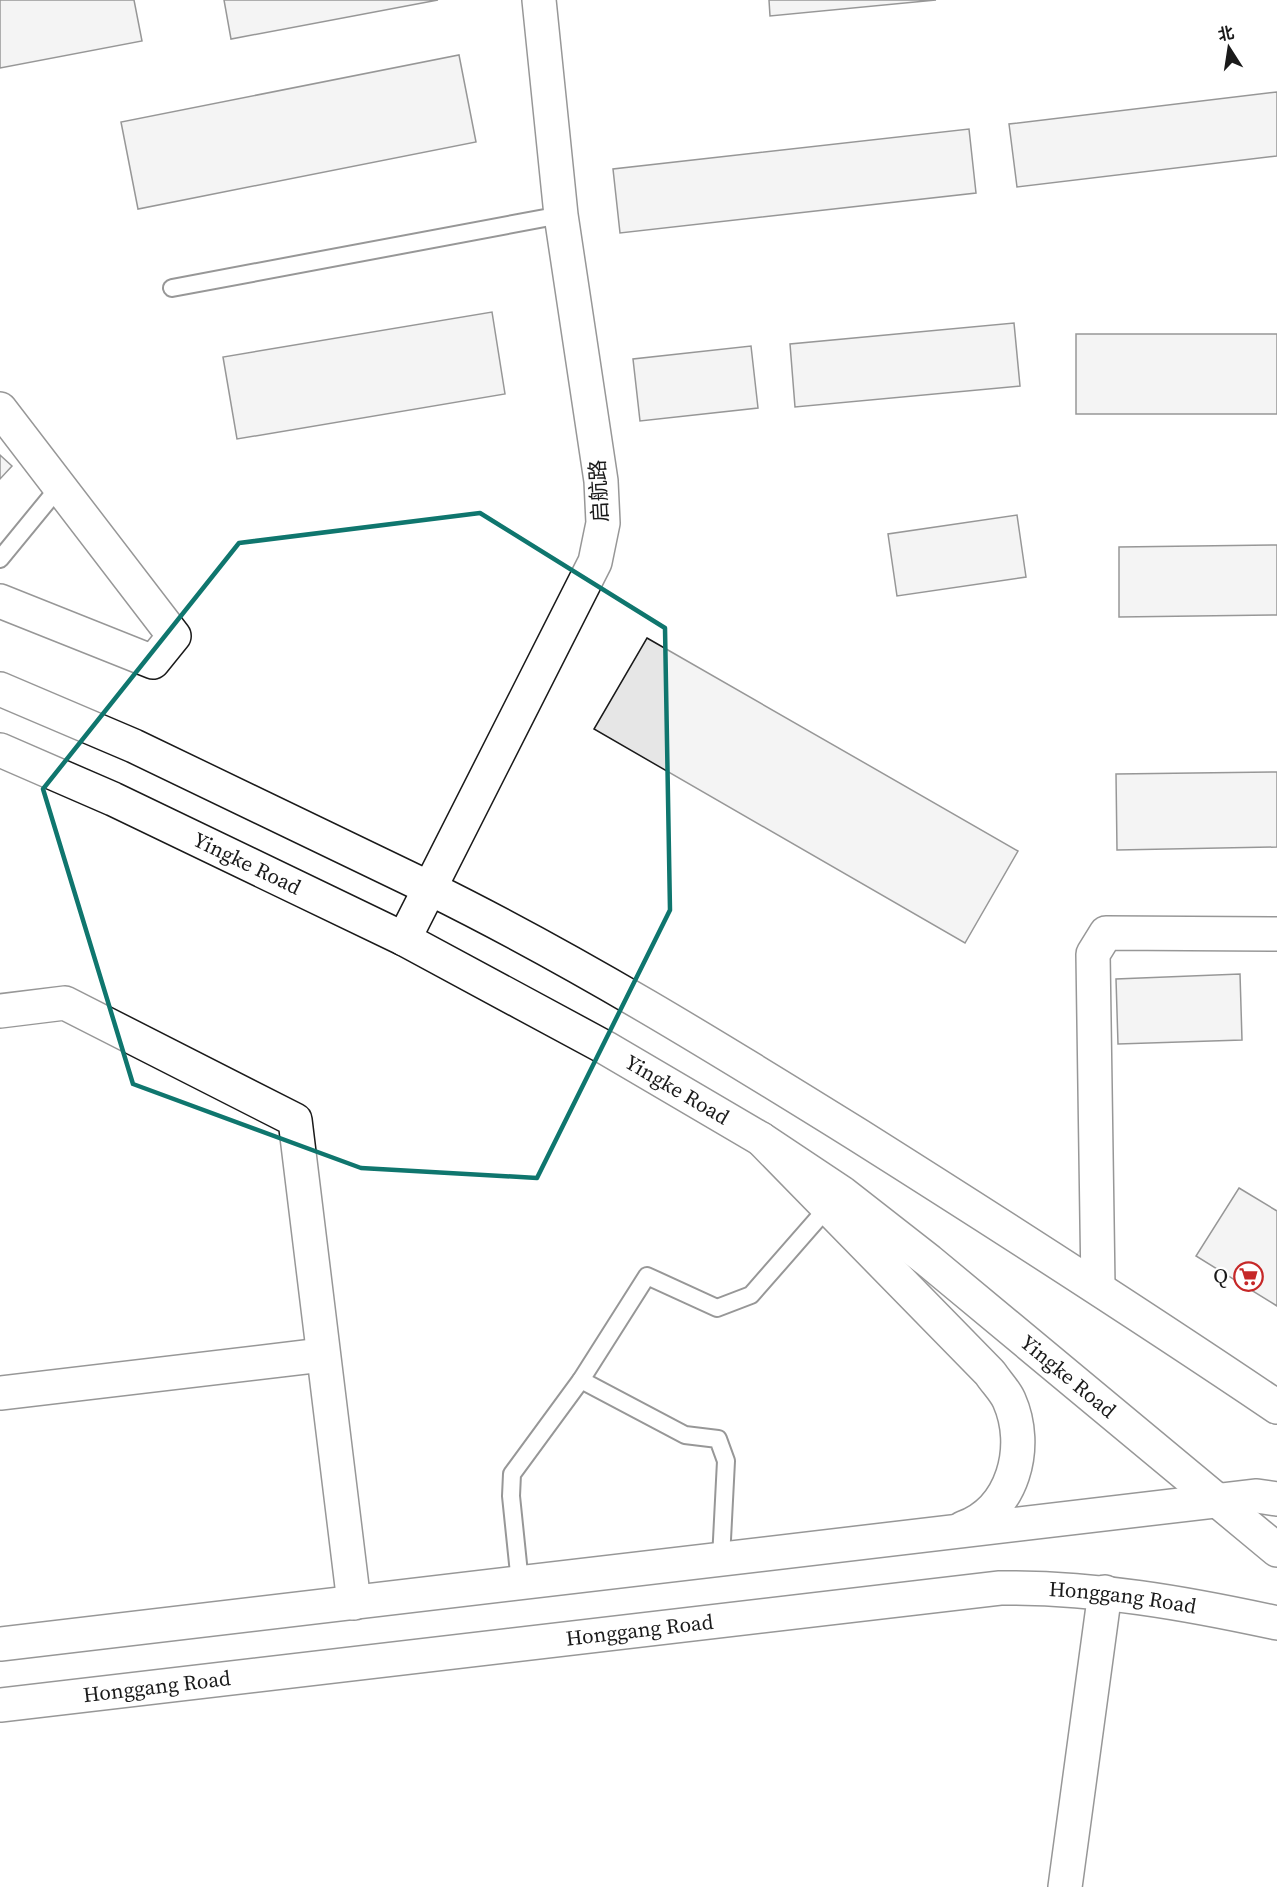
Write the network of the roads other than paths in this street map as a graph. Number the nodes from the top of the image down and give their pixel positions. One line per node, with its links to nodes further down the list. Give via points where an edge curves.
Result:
1 (539, 0): 2 (main road, 启航路)
2 (561, 215): 3 (lane); 10 (main road, 启航路, via 601,481 603,523 595,562)
3 (172, 288)
4 (0, 410): 5 (main road)
5 (59, 487): 6 (lane); 7 (main road, via 174,636 153,662)
6 (0, 559)
7 (0, 601)
8 (0, 689): 10 (main road, via 134,746)
9 (0, 750): 12 (main road, Yingke Road, via 113,799)
10 (429, 888): 12 (main road, 启航路); 16 (main road, via 667,1019)
11 (1277, 934): 16 (main road, via 1106,933 1093,954)
12 (404, 939): 14 (main road, Yingke Road, via 606,1048)
13 (0, 1011): 17 (main road, via 65,1003 295,1120)
14 (761, 1139): 15 (main road); 22 (main road, Yingke Road, via 842,1193 921,1254)
15 (828, 1207): 18 (lane, via 751,1295 717,1308 647,1276); 23 (main road, via 990,1373 1008,1399 1017,1428 1018,1454 1010,1483 997,1506 979,1522)
16 (1098, 1287): 20 (main road)
17 (322, 1355): 19 (main road); 28 (main road)
18 (581, 1380): 25 (lane, via 685,1435 718,1439 726,1461); 26 (lane, via 512,1474)
19 (0, 1393)
20 (1277, 1407)
21 (1277, 1499): 22 (main road, via 1257,1496)
22 (1218, 1501): 23 (main road); 24 (main road, Yingke Road)
23 (952, 1532): 25 (main road)
24 (1277, 1550)
25 (721, 1559): 26 (main road)
26 (520, 1583): 28 (main road)
27 (1105, 1592): 29 (main road, Honggang Road); 31 (main road, Honggang Road, via 1000,1588); 32 (main road)
28 (354, 1603): 30 (main road)
29 (1277, 1623)
30 (0, 1644)
31 (0, 1705)
32 (1065, 1887)

